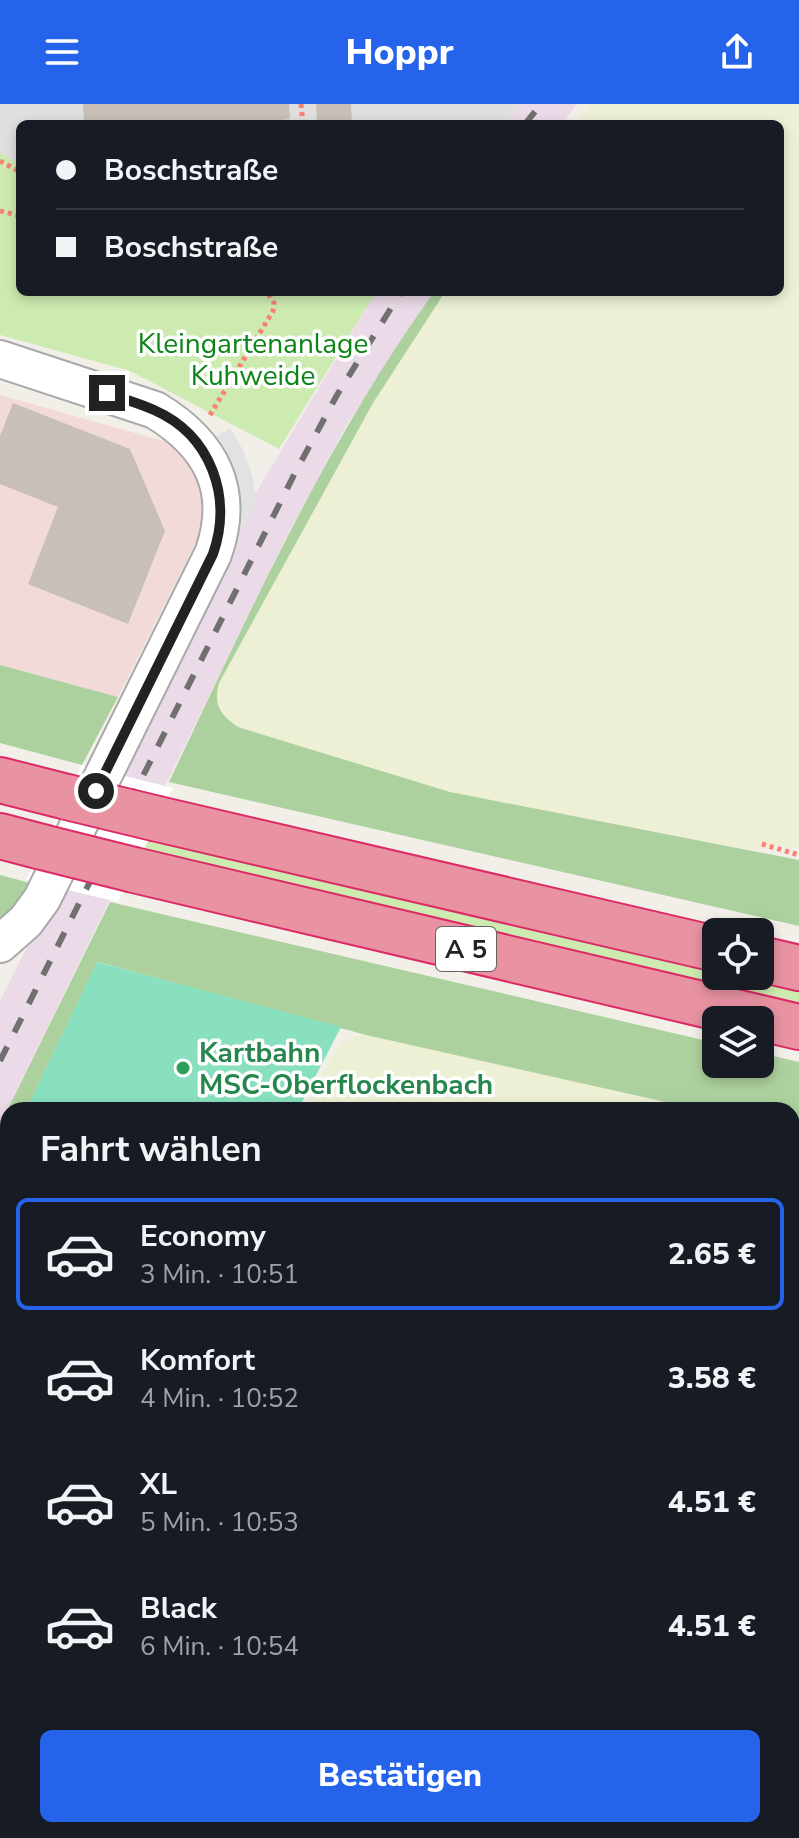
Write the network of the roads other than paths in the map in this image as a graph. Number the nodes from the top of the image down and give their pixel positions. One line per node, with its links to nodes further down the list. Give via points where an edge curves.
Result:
1 (0, 359): 4 (street, via 155,410 193,437 215,471 220,490 220,535 213,554 42,899)
2 (0, 780): 5 (highway, A 5, bridge)
3 (0, 836): 8 (highway, A 5, bridge)
4 (0, 944)
5 (702, 946)
6 (774, 962): 7 (highway)
7 (799, 968)
8 (799, 1027)

